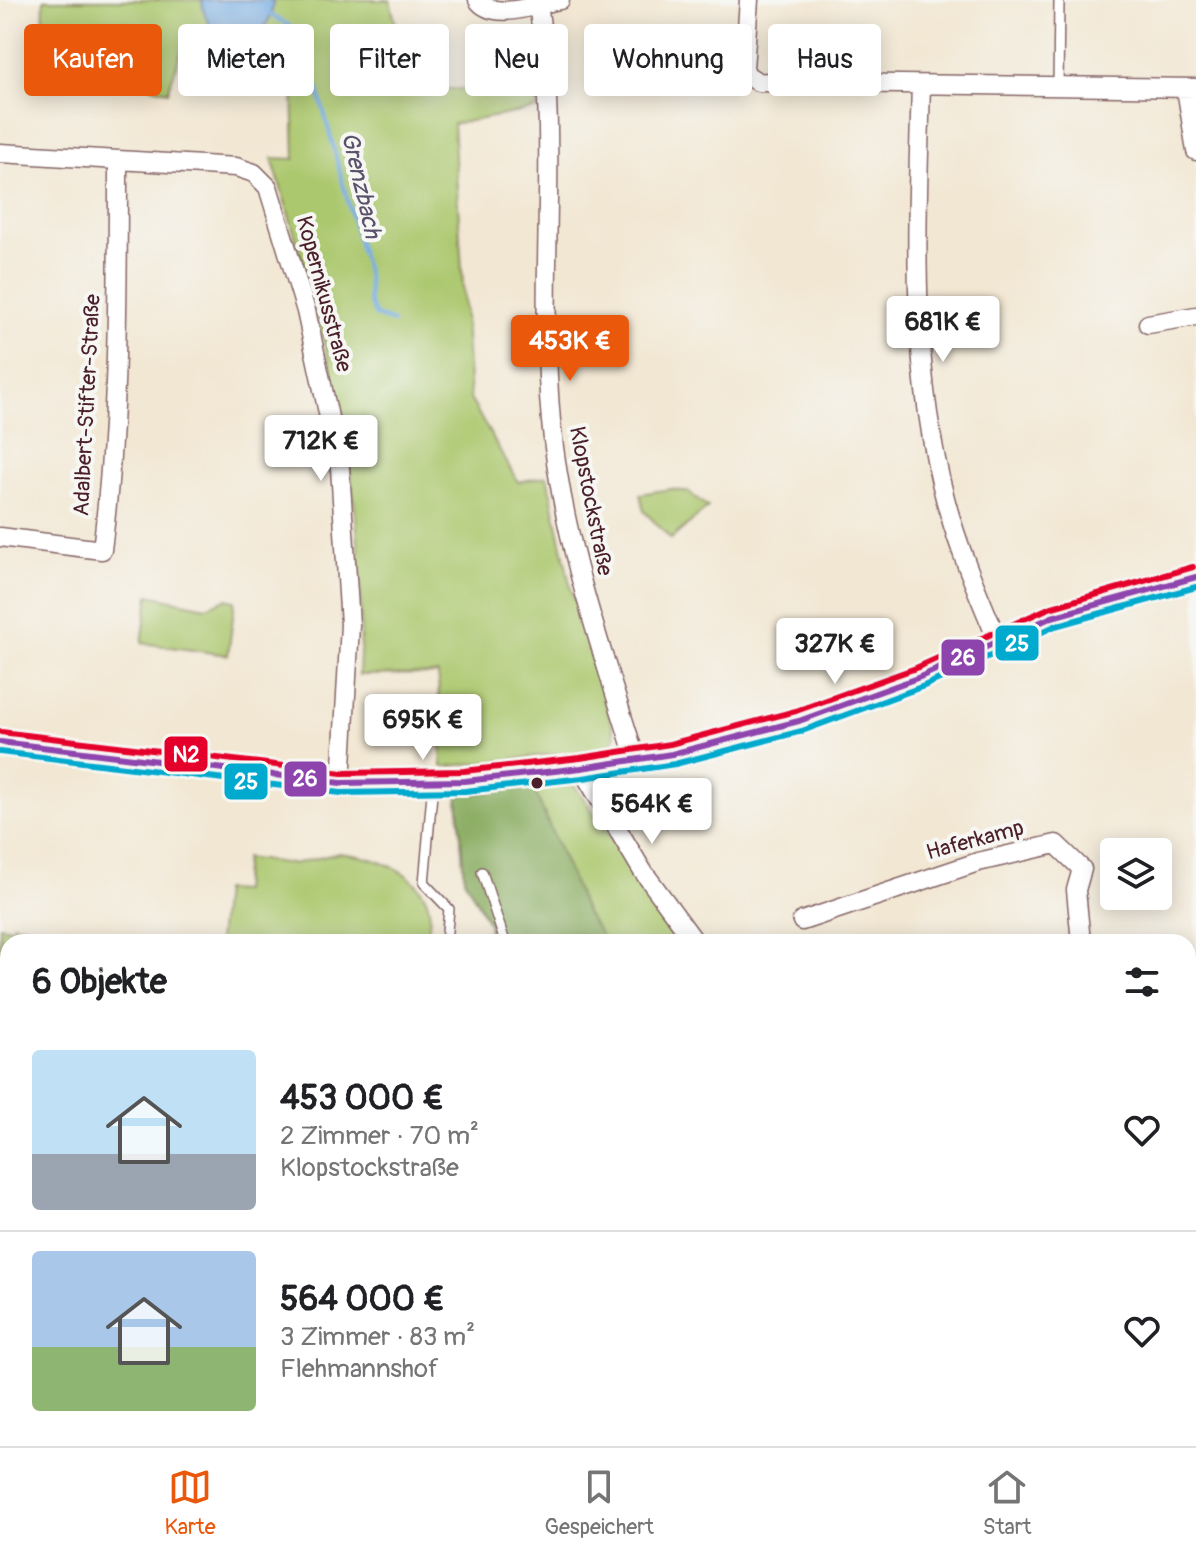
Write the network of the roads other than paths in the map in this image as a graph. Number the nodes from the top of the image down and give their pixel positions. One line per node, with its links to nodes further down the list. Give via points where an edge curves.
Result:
1 (478, 0): 5 (street, via 492,11)
2 (560, 0): 5 (street)
3 (749, 0): 6 (street, via 744,68 752,79)
4 (1059, 0): 7 (lane)
5 (538, 4): 18 (street, Klopstockstraße, via 550,120 545,315 557,467 575,564)
6 (921, 85): 7 (street); 16 (street, via 917,297 927,409 946,502)
7 (1058, 87): 8 (street)
8 (1191, 88): 9 (street)
9 (1196, 151)
10 (0, 153): 11 (street, Kopernikusstraße)
11 (118, 161): 14 (street, Adalbert-Stifter-Straße, via 118,328 102,550); 20 (street, Kopernikusstraße, via 245,170 263,181 275,206 306,311 340,468 350,625)
12 (1196, 316): 13 (street)
13 (1148, 324)
14 (0, 537)
15 (1196, 577): 16 (street, via 1092,604)
16 (997, 639): 18 (street, via 920,677 799,721 721,744)
17 (0, 742): 20 (street)
18 (636, 760): 19 (street)
19 (581, 768): 21 (street); 26 (street, via 642,870)
20 (341, 783): 21 (street)
21 (433, 783): 24 (lane, via 424,883 449,909)
22 (482, 872): 25 (lane)
23 (802, 921): 27 (street, Haferkamp, via 978,862 1056,844 1082,869 1076,890)
24 (447, 934)
25 (502, 934)
26 (689, 934)
27 (1080, 934)

